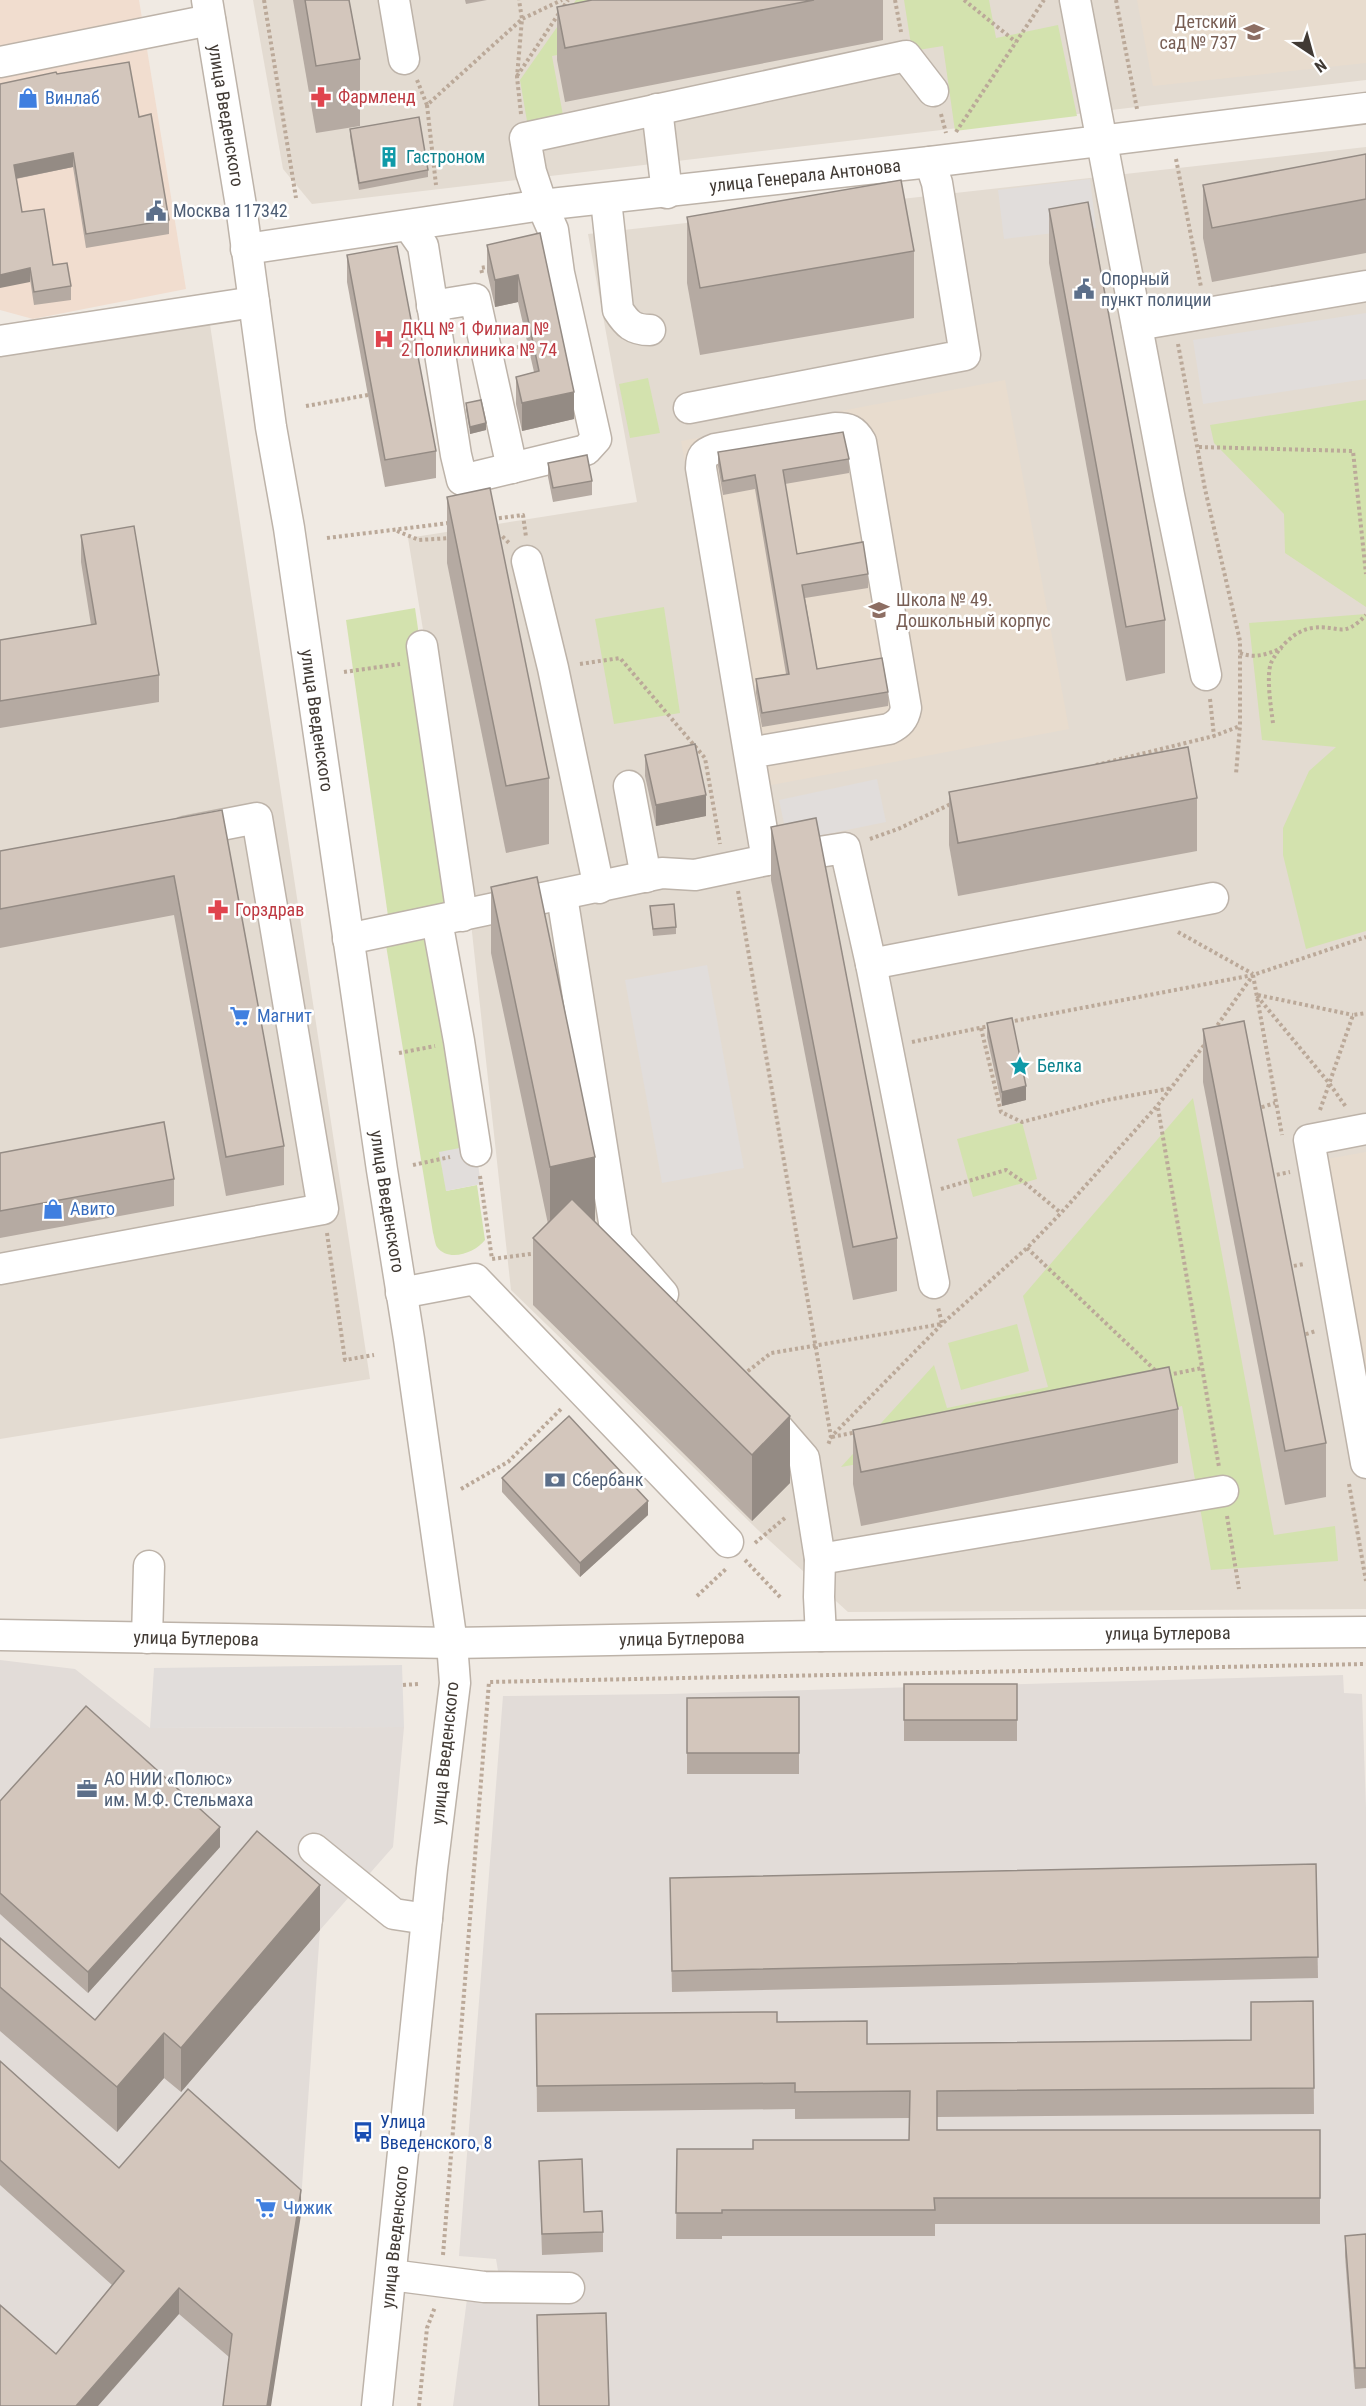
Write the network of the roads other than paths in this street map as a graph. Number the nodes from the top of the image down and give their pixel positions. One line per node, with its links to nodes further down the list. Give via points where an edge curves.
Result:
1 (394, 0): 5 (street)
2 (1075, 0): 9 (street)
3 (209, 10): 4 (street); 15 (street, улица Введенского)
4 (0, 62)
5 (410, 68)
6 (933, 91): 8 (street, via 906,56)
7 (1366, 108): 9 (street, улица Генерала Антонова)
8 (657, 110): 11 (street); 13 (street, via 525,138)
9 (1100, 140): 10 (street, улица Генерала Антонова); 19 (street)
10 (930, 162): 11 (street, улица Генерала Антонова); 22 (street, via 937,183 965,355)
11 (667, 192): 12 (street, улица Генерала Антонова)
12 (606, 200): 13 (street, улица Генерала Антонова); 20 (street, via 618,310 638,330)
13 (542, 205): 14 (street, улица Генерала Антонова); 23 (street, via 553,230 558,273 596,439 586,450)
14 (409, 226): 15 (street, улица Генерала Антонова); 18 (street, via 423,246)
15 (246, 249): 17 (street, улица Введенского)
16 (1366, 286): 19 (street)
17 (254, 302): 21 (street); 36 (street, улица Введенского)
18 (432, 306): 23 (street, via 475,298); 23 (street, via 462,480)
19 (1137, 325): 26 (street)
20 (650, 330)
21 (0, 341)
22 (689, 408)
23 (512, 468)
24 (527, 551): 32 (street)
25 (423, 653): 35 (street)
26 (1206, 675)
27 (749, 753): 27 (street, via 701,459 705,452 715,449 848,428 861,442 906,708 904,716 889,729); 30 (street)
28 (629, 786): 31 (street)
29 (164, 836): 40 (street, via 257,818 323,1209)
30 (767, 860): 31 (street, via 695,875 662,873); 37 (street, via 845,848)
31 (646, 877): 32 (street)
32 (599, 888): 33 (street)
33 (562, 896): 35 (street); 43 (street, via 617,1241)
34 (1213, 898): 37 (street)
35 (450, 918): 36 (street); 39 (street, via 459,1041)
36 (348, 939): 42 (street, улица Введенского)
37 (871, 964): 41 (street)
38 (1364, 1130): 45 (street, via 1309,1140)
39 (476, 1151)
40 (0, 1269)
41 (934, 1283)
42 (401, 1293): 47 (street, via 475,1280); 54 (street, улица Введенского)
43 (684, 1319)
44 (736, 1380): 48 (street, via 804,1458)
45 (1366, 1463)
46 (1223, 1491): 48 (street)
47 (728, 1542)
48 (820, 1559): 52 (street)
49 (148, 1566): 53 (street)
50 (1366, 1632): 52 (street, улица Бутлерова)
51 (0, 1635): 53 (street, улица Бутлерова)
52 (821, 1636): 54 (street, улица Бутлерова)
53 (147, 1638): 54 (street, улица Бутлерова)
54 (452, 1643): 56 (street, улица Введенского, via 454,1683)
55 (314, 1849): 56 (street, via 394,1914)
56 (427, 1919): 57 (street, улица Введенского)
57 (391, 2275): 58 (street, via 484,2287); 59 (street, улица Введенского)
58 (569, 2288)
59 (377, 2406)

